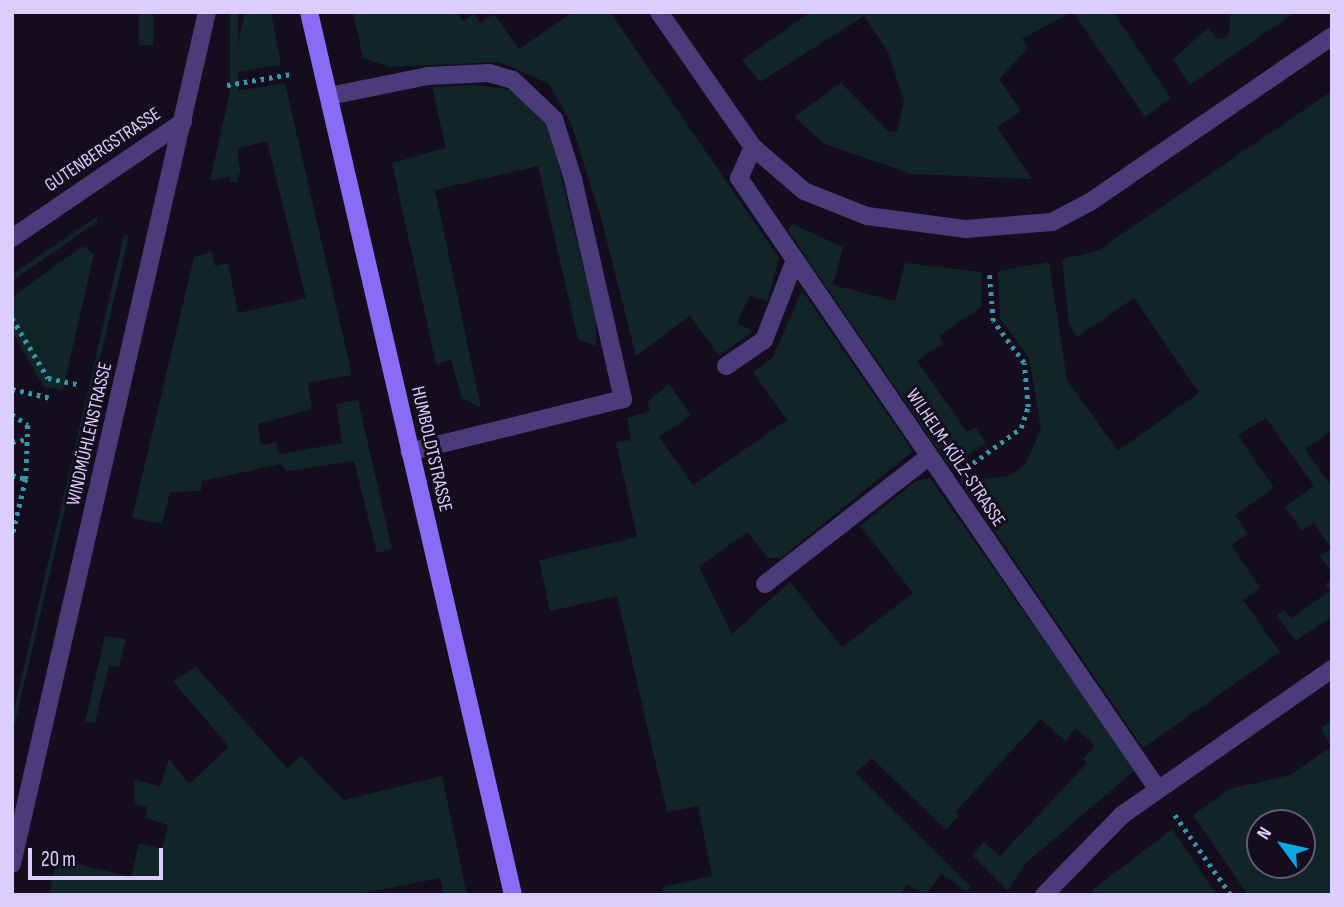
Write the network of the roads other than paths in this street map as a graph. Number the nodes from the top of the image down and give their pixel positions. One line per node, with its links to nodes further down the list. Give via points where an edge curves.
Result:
1 (207, 12): 6 (street, WINDMÜHLENSTRASSE)
2 (309, 12): 5 (street, HUMBOLDTSTRASSE)
3 (659, 12): 7 (street)
4 (1332, 36): 7 (street, via 1052,222 966,229 867,216 804,191)
5 (329, 96): 11 (street, HUMBOLDTSTRASSE); 11 (street, via 428,76 489,73 513,80 554,119 576,192 623,399)
6 (183, 122): 8 (street, GUTENBERGSTRASSE); 16 (street, WINDMÜHLENSTRASSE)
7 (752, 147): 9 (street, WILHELM-KÜLZ-STRASSE, via 739,178)
8 (12, 237)
9 (795, 260): 10 (street, via 764,340); 12 (street, WILHELM-KÜLZ-STRASSE)
10 (726, 366)
11 (409, 452): 17 (street, HUMBOLDTSTRASSE)
12 (928, 457): 13 (street); 15 (street, WILHELM-KÜLZ-STRASSE)
13 (765, 584)
14 (1332, 669): 15 (street)
15 (1157, 788): 18 (street, via 1067,866)
16 (12, 864)
17 (513, 895)
18 (1044, 895)

